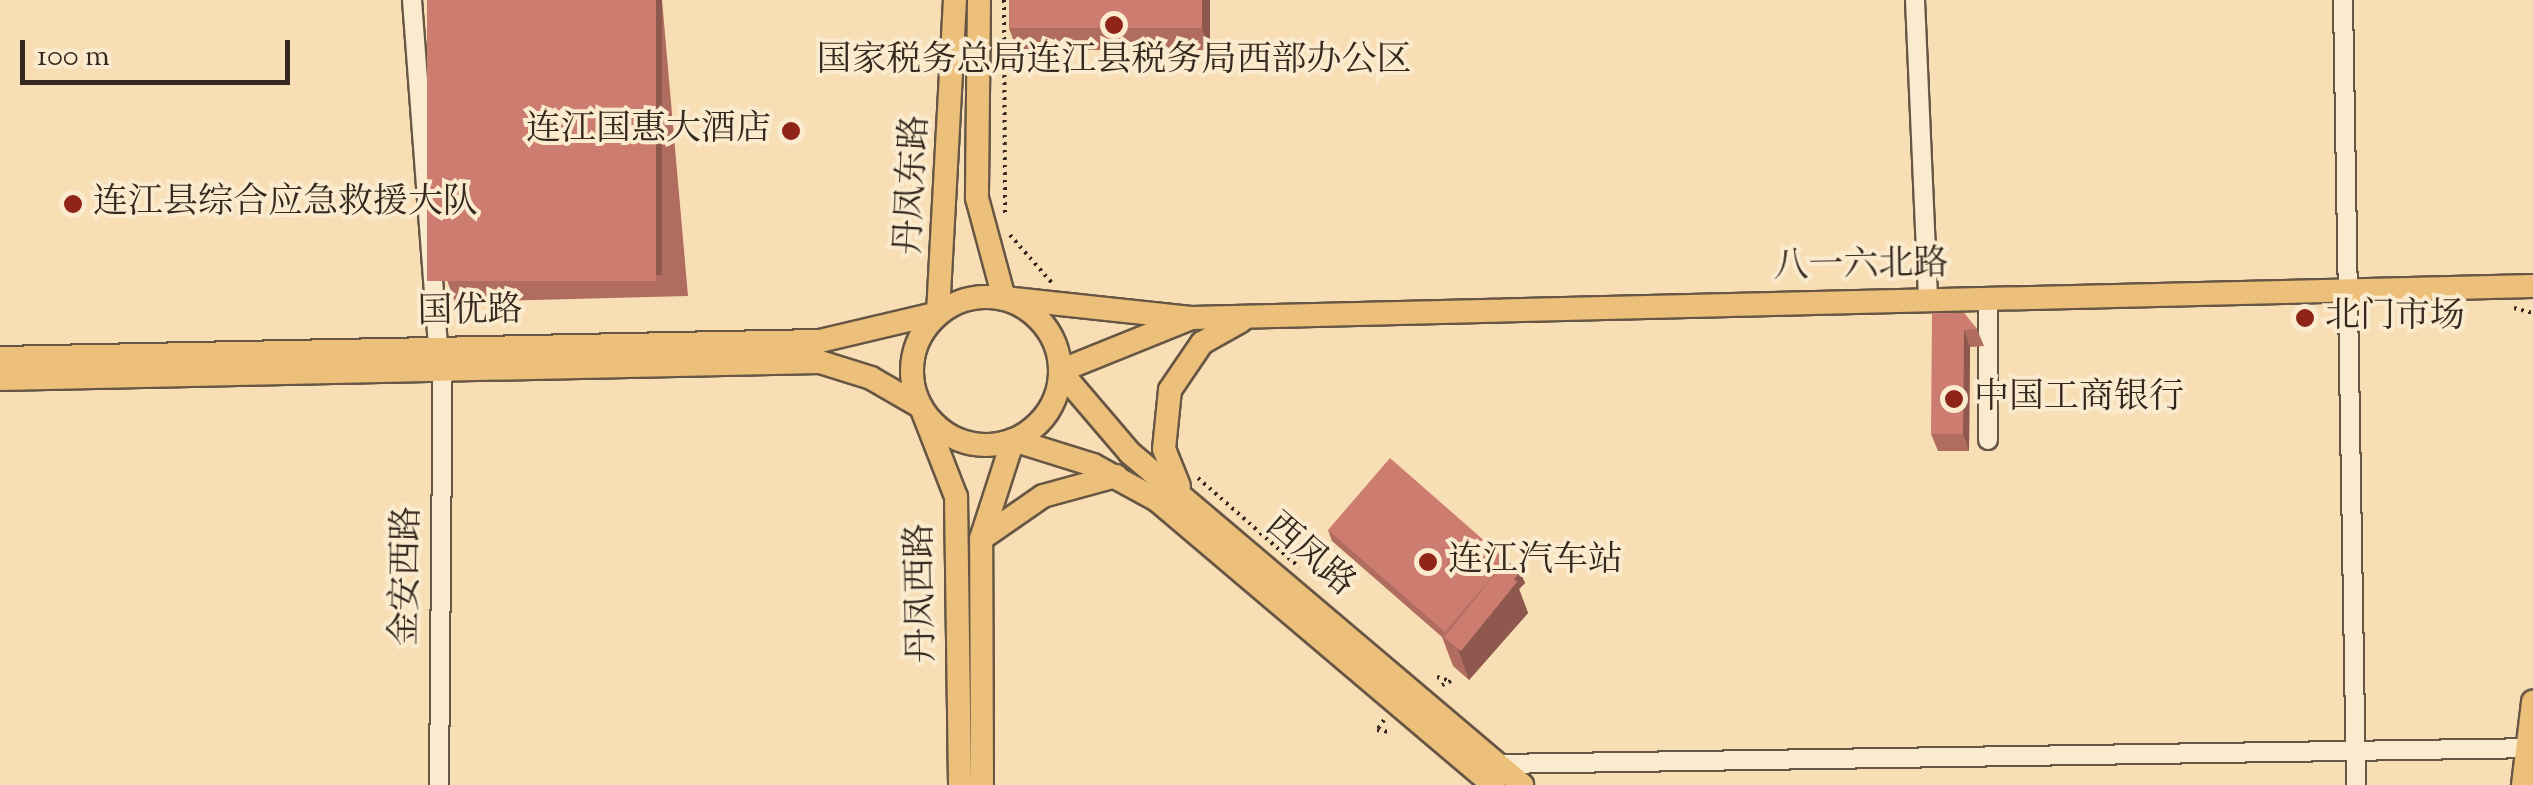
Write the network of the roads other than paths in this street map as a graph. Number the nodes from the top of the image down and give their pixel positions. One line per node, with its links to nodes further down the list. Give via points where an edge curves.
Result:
1 (412, 0): 15 (street, 金安西路)
2 (955, 0): 11 (main road, 丹凤东路, via 948,255)
3 (979, 0): 8 (main road, 丹凤东路, via 978,198)
4 (1914, 0): 10 (street)
5 (2343, 0): 7 (street)
6 (2533, 286): 7 (main road, 八一六北路)
7 (2350, 290): 9 (main road, 八一六北路); 26 (street)
8 (1004, 298): 11 (main road, via 981,296); 13 (main road, 八一六北路); 16 (main road, via 1050,333)
9 (1988, 298): 10 (main road, 八一六北路); 20 (street)
10 (1928, 300): 12 (main road, 八一六北路)
11 (938, 313): 15 (main road, 国优路, via 820,341); 18 (main road, via 911,368)
12 (1259, 316): 13 (main road, 八一六北路); 22 (main road, via 1202,343 1170,390 1164,449)
13 (1190, 318): 16 (main road, 八一六北路)
14 (0, 358): 15 (main road, 国优路)
15 (440, 358): 17 (main road, 国优路); 18 (main road, 国优路, via 820,362); 28 (street, 金安西路)
16 (1060, 371): 19 (main road, via 1042,420); 22 (main road, 西凤路, via 1114,438)
17 (0, 379)
18 (920, 408): 19 (main road, via 950,437); 29 (main road, 丹凤西路, via 956,497)
19 (1013, 440): 21 (main road, 西凤路); 23 (main road, 丹凤西路)
20 (1988, 440)
21 (1117, 476): 23 (main road, via 1044,496); 27 (main road, 西凤路, via 1194,528)
22 (1190, 486): 27 (main road, 西凤路)
23 (981, 538): 30 (main road, 丹凤西路)
24 (2533, 702): 25 (main road)
25 (2530, 748): 26 (street); 33 (main road)
26 (2360, 750): 27 (street); 32 (street)
27 (1495, 774): 31 (main road, 西凤路)
28 (439, 785)
29 (960, 785)
30 (982, 785)
31 (1522, 785)
32 (2356, 785)
33 (2523, 785)

